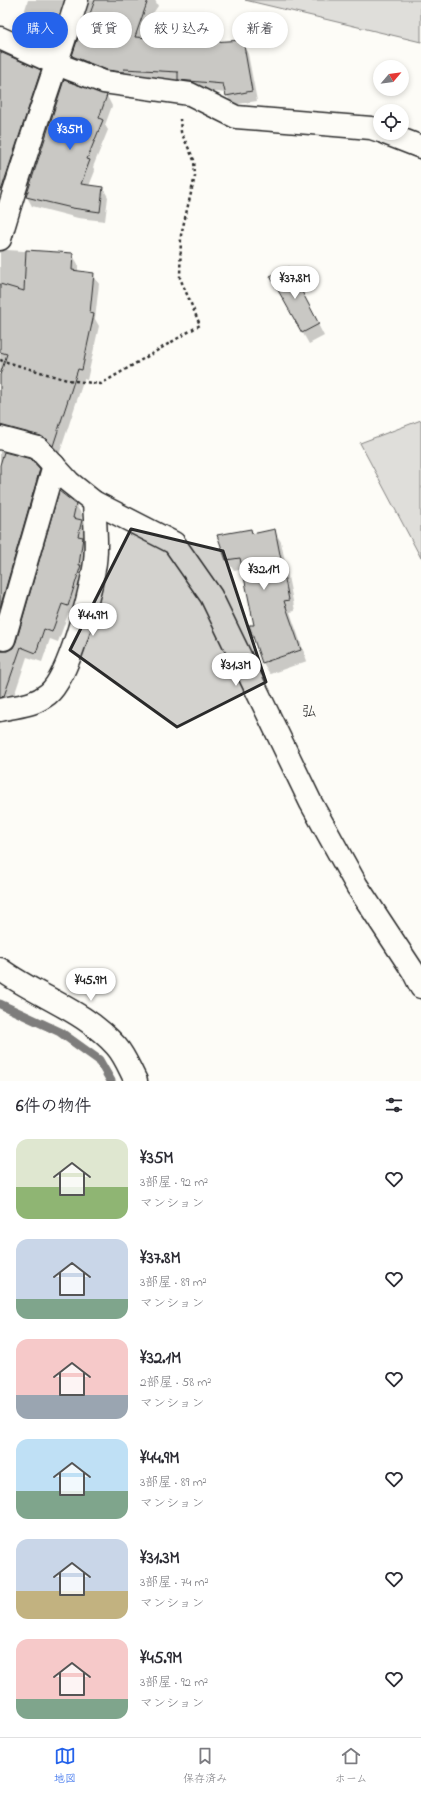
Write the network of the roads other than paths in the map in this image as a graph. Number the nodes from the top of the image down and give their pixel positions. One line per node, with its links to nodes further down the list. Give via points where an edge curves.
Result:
1 (77, 0): 3 (street)
2 (0, 38): 3 (street)
3 (57, 64): 4 (street, via 104,82 190,94 236,117); 7 (street, via 18,176)
4 (373, 128)
5 (403, 140): 6 (street)
6 (421, 147)
7 (0, 239)
8 (0, 438): 9 (street, via 38,448)
9 (54, 465): 10 (street, via 69,482); 11 (street)
10 (94, 502): 12 (street, via 94,568 82,617 64,672 49,693 31,705); 14 (street, via 174,543 211,596 311,803 357,886)
11 (4, 639)
12 (0, 710)
13 (0, 969): 15 (street, via 84,1016 117,1047)
14 (421, 987)
15 (136, 1081)

